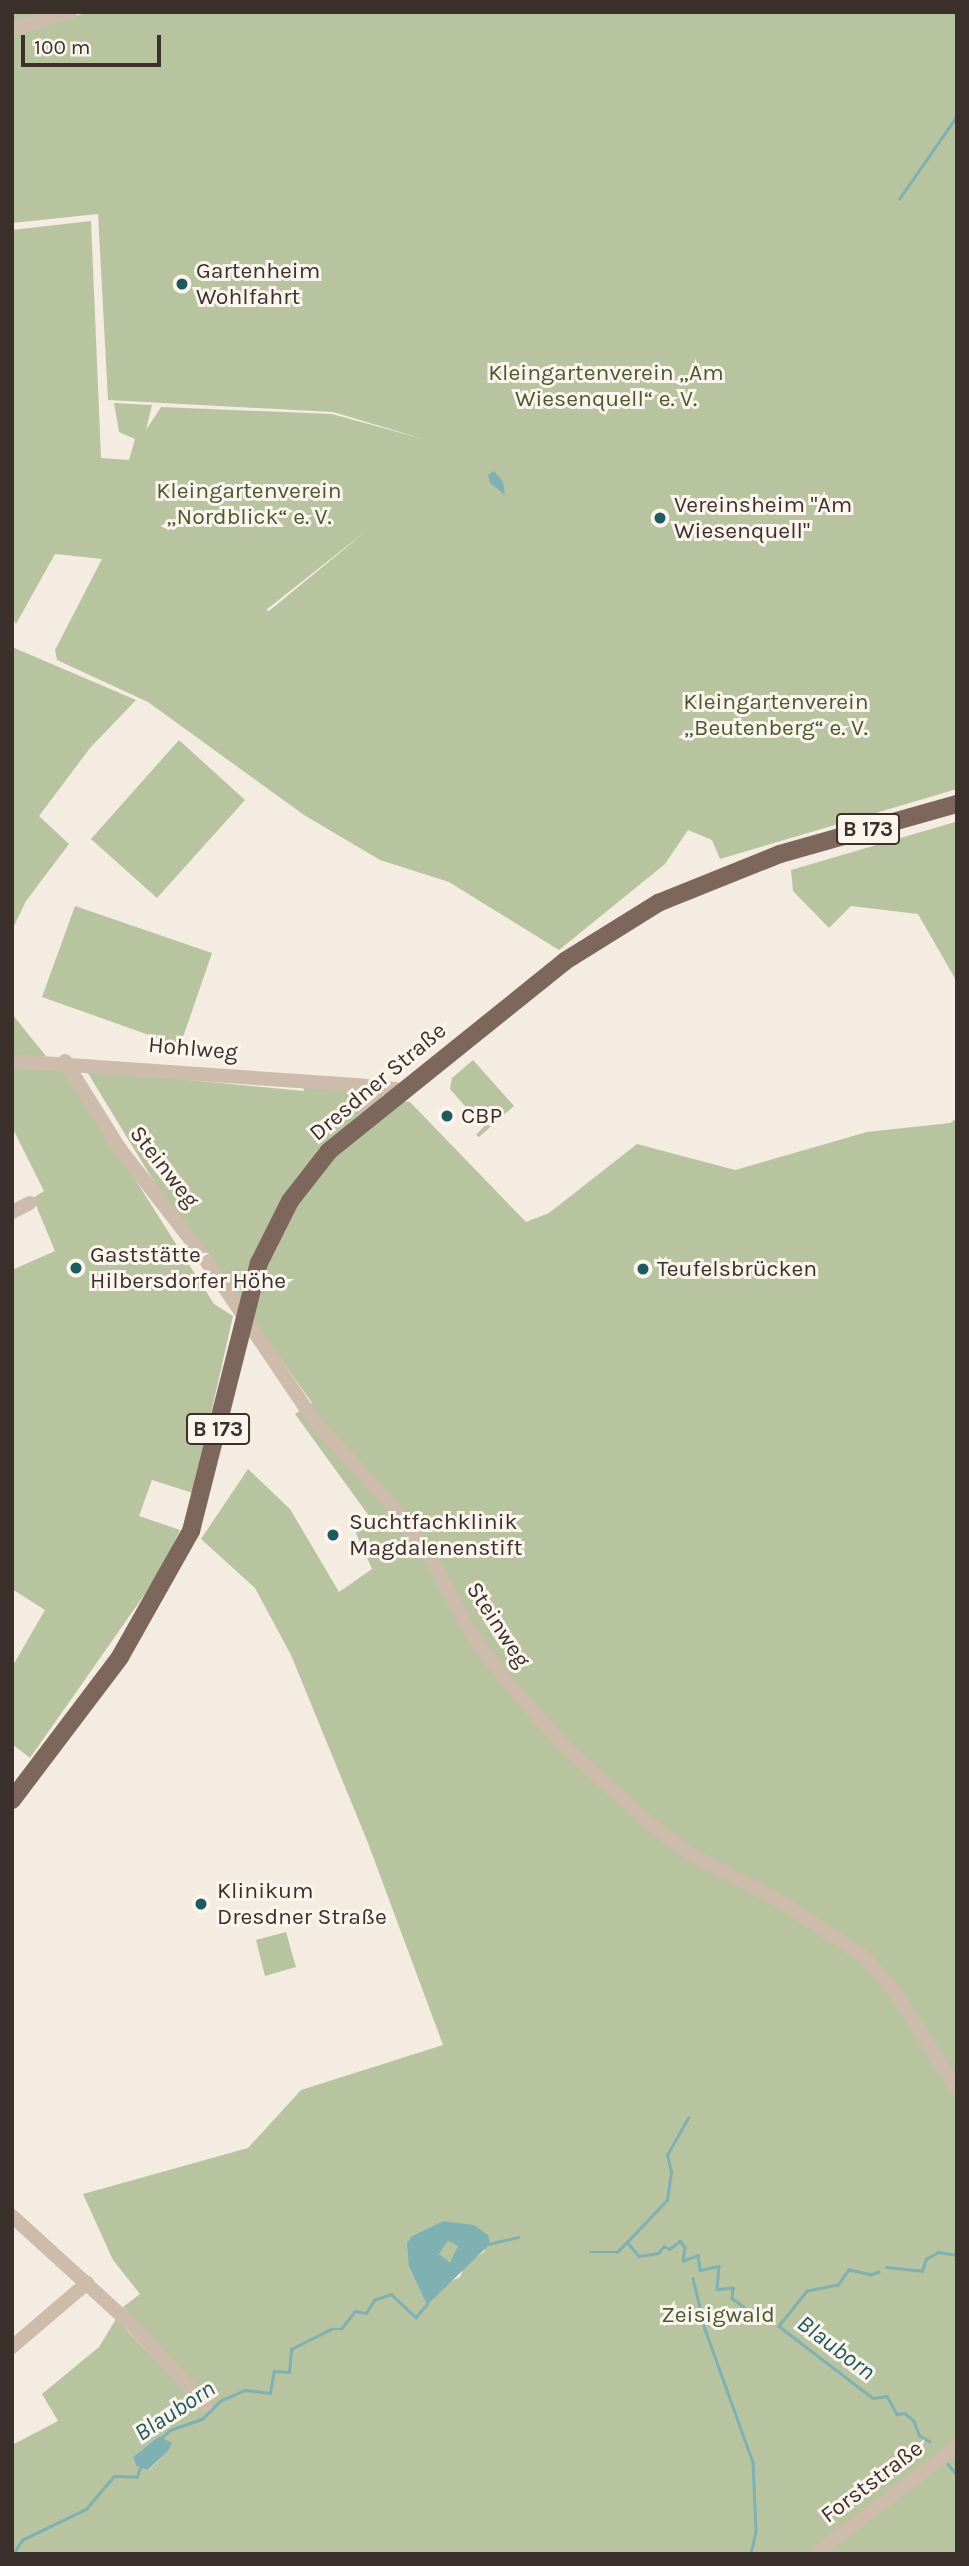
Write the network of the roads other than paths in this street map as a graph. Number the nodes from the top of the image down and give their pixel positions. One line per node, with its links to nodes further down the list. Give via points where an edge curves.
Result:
1 (71, 12): 2 (street)
2 (12, 29)
3 (957, 803): 7 (main road, Dresdner Straße / B 173, via 780,854 658,903 565,961)
4 (12, 1061): 5 (street, Hohlweg)
5 (65, 1061): 6 (street, Hohlweg); 11 (street, Steinweg, via 127,1158)
6 (370, 1087): 7 (street, Hohlweg, via 395,1088); 8 (street)
7 (400, 1094): 8 (main road, Dresdner Straße / B 173)
8 (368, 1119): 11 (main road, Dresdner Straße / B 173, via 329,1151 290,1201 259,1263)
9 (30, 1203): 10 (street)
10 (12, 1212)
11 (243, 1314): 12 (main road, Dresdner Straße / B 173, via 191,1531 120,1657); 13 (street, Steinweg, via 315,1422 391,1504 431,1558 474,1639 563,1745 691,1856 775,1898 863,1956 892,1988)
12 (12, 1800)
13 (957, 2089)
14 (12, 2216): 15 (street)
15 (86, 2283): 16 (street); 17 (street)
16 (12, 2347)
17 (206, 2405)
18 (957, 2447): 19 (street, Forststraße)
19 (815, 2554)

